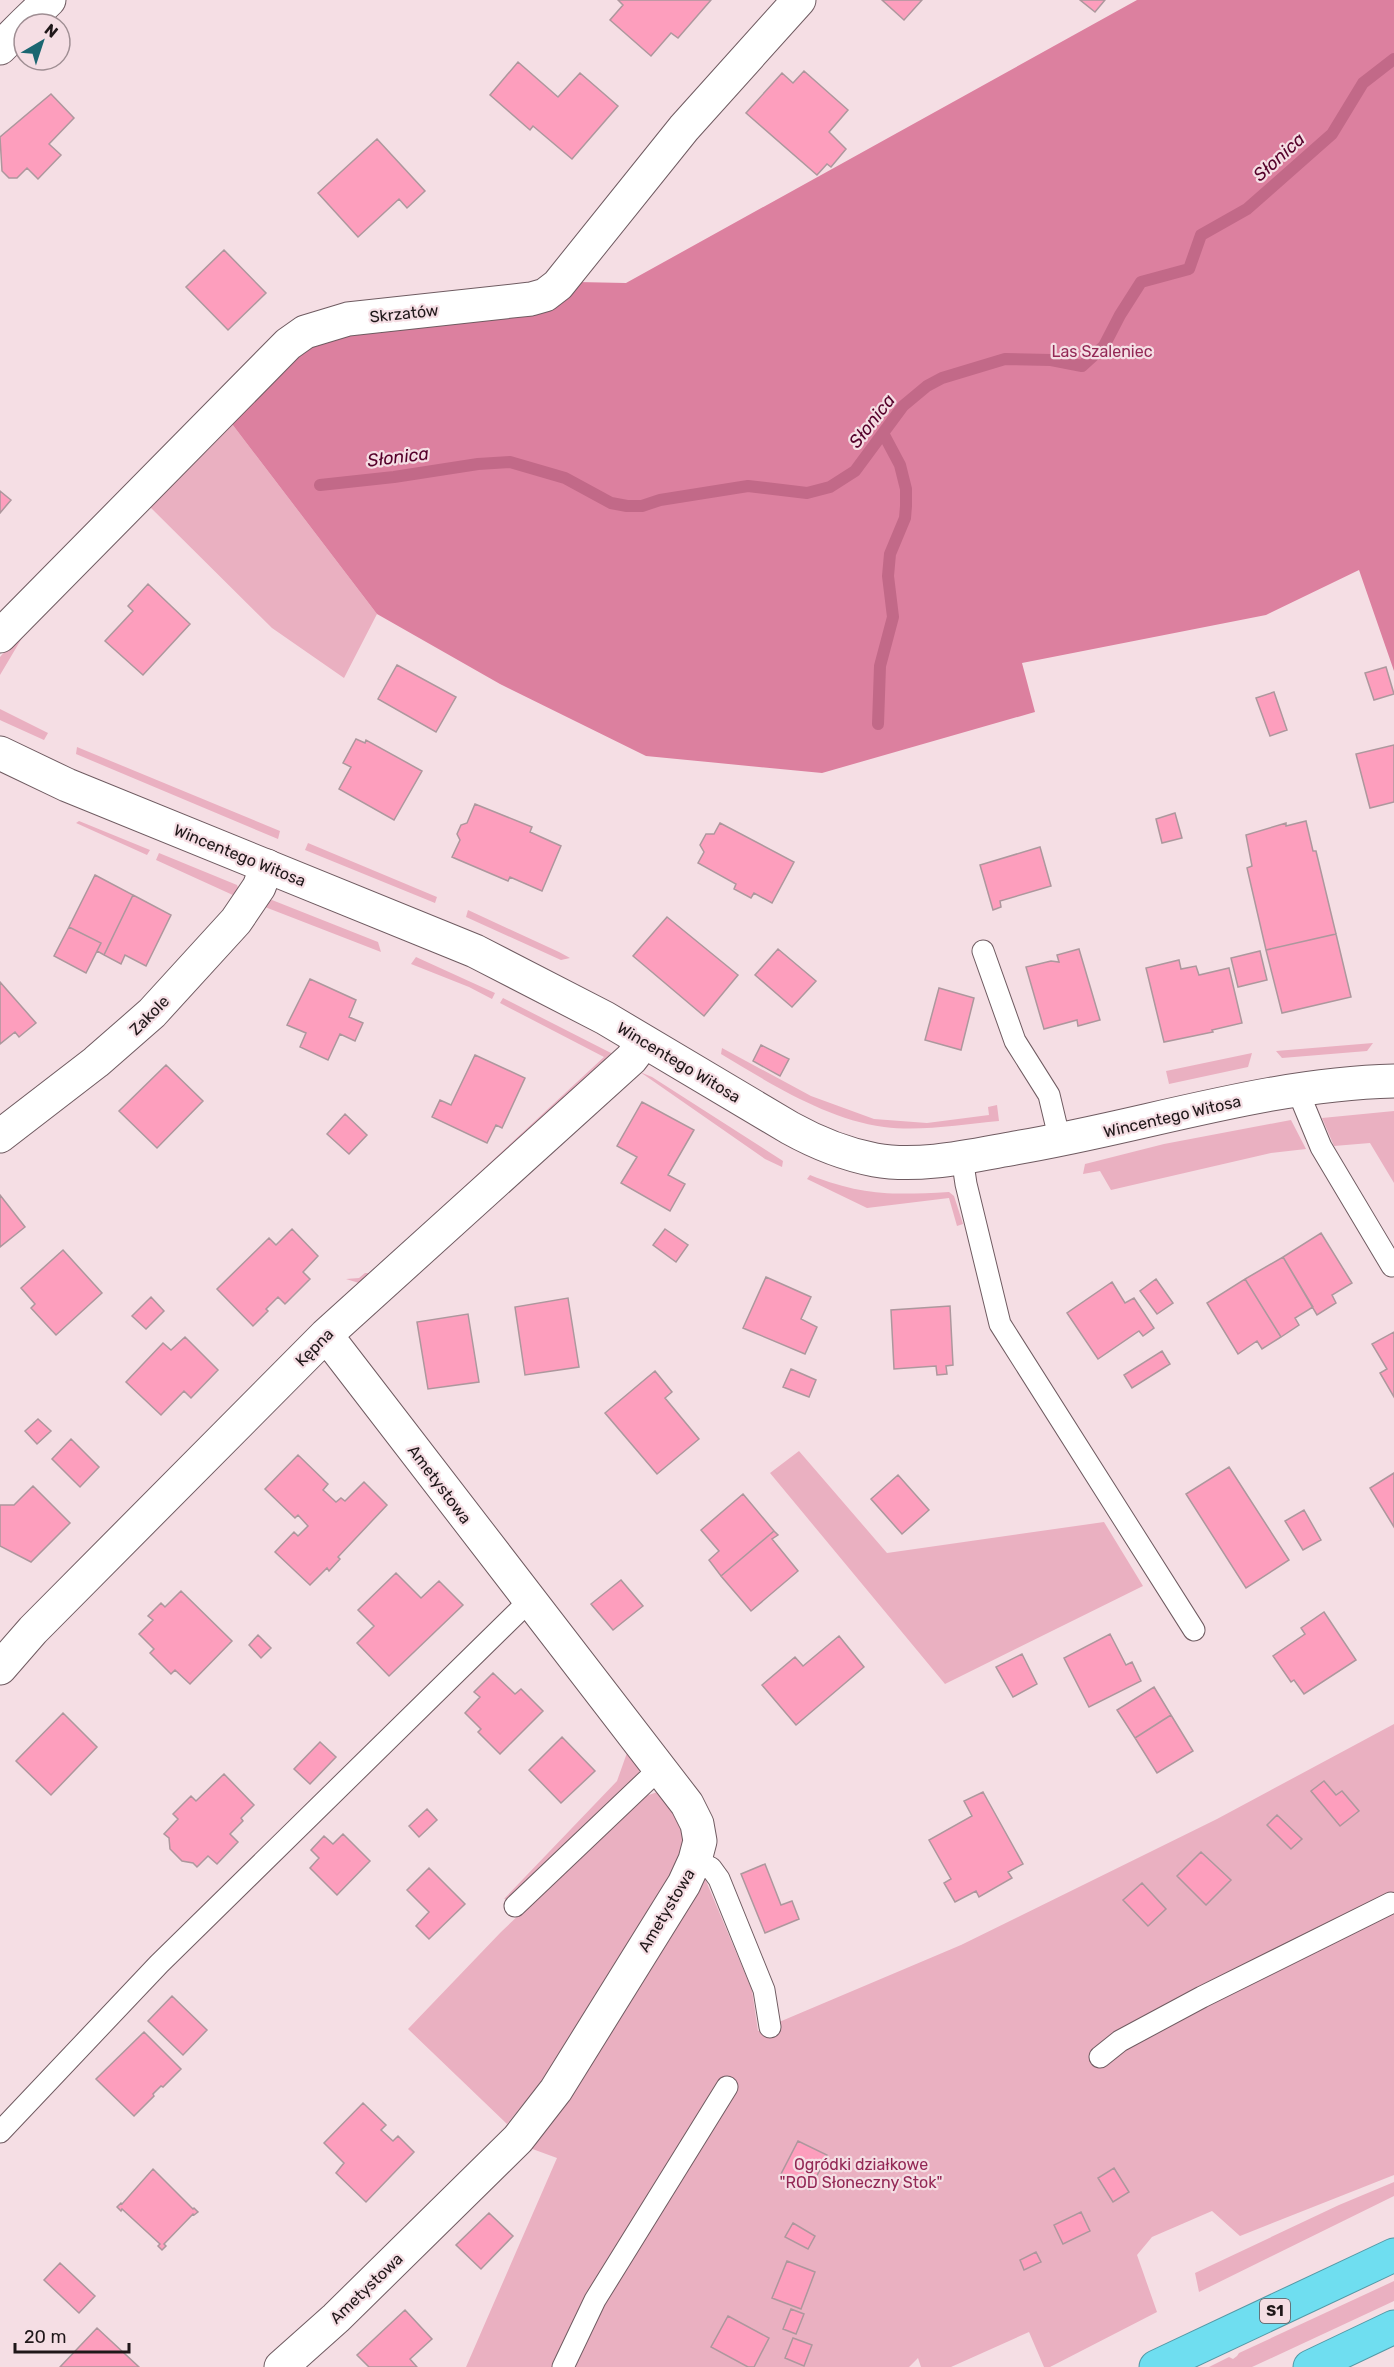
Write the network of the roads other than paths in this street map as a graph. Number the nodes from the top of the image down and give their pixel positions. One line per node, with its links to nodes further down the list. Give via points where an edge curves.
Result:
1 (49, 0): 3 (street)
2 (799, 0): 6 (street, Skrzatów, via 684,128 558,285 531,299 348,319 305,332 288,344)
3 (36, 12)
4 (12, 36): 5 (street)
5 (0, 48)
6 (0, 636)
7 (0, 753): 8 (street, Wincentego Witosa, via 67,785)
8 (267, 866): 10 (street, Wincentego Witosa, via 476,951 564,995); 13 (street, Zakole, via 259,887 236,921 152,1013)
9 (982, 951): 14 (lane, via 1015,1041 1049,1095)
10 (644, 1042): 15 (street, Wincentego Witosa, via 835,1150 876,1160); 17 (street, Kępna, via 631,1059)
11 (1394, 1081): 12 (street, Wincentego Witosa)
12 (1297, 1089): 14 (street, Wincentego Witosa); 16 (lane, via 1321,1147)
13 (0, 1136)
14 (1060, 1141): 15 (street, Wincentego Witosa)
15 (962, 1157): 19 (lane, via 1000,1324)
16 (1392, 1266)
17 (326, 1335): 18 (street, Ametystowa); 20 (street, Kępna, via 33,1630)
18 (529, 1601): 21 (street, Ametystowa); 28 (lane, via 159,1964)
19 (1194, 1630)
20 (0, 1668)
21 (660, 1768): 22 (street, Ametystowa, via 697,1824 700,1841); 24 (lane)
22 (695, 1860): 25 (lane, via 711,1868 719,1879 764,1990); 31 (street, Ametystowa, via 556,2090 518,2139)
23 (1391, 1903): 26 (lane, via 1191,2002 1120,2041)
24 (516, 1906)
25 (770, 2027)
26 (1100, 2057)
27 (727, 2087): 32 (lane, via 595,2300)
28 (0, 2132)
29 (1394, 2255): 33 (highway, S1)
30 (1394, 2327): 34 (highway)
31 (281, 2367)
32 (564, 2367)
33 (1156, 2367)
34 (1310, 2367)

